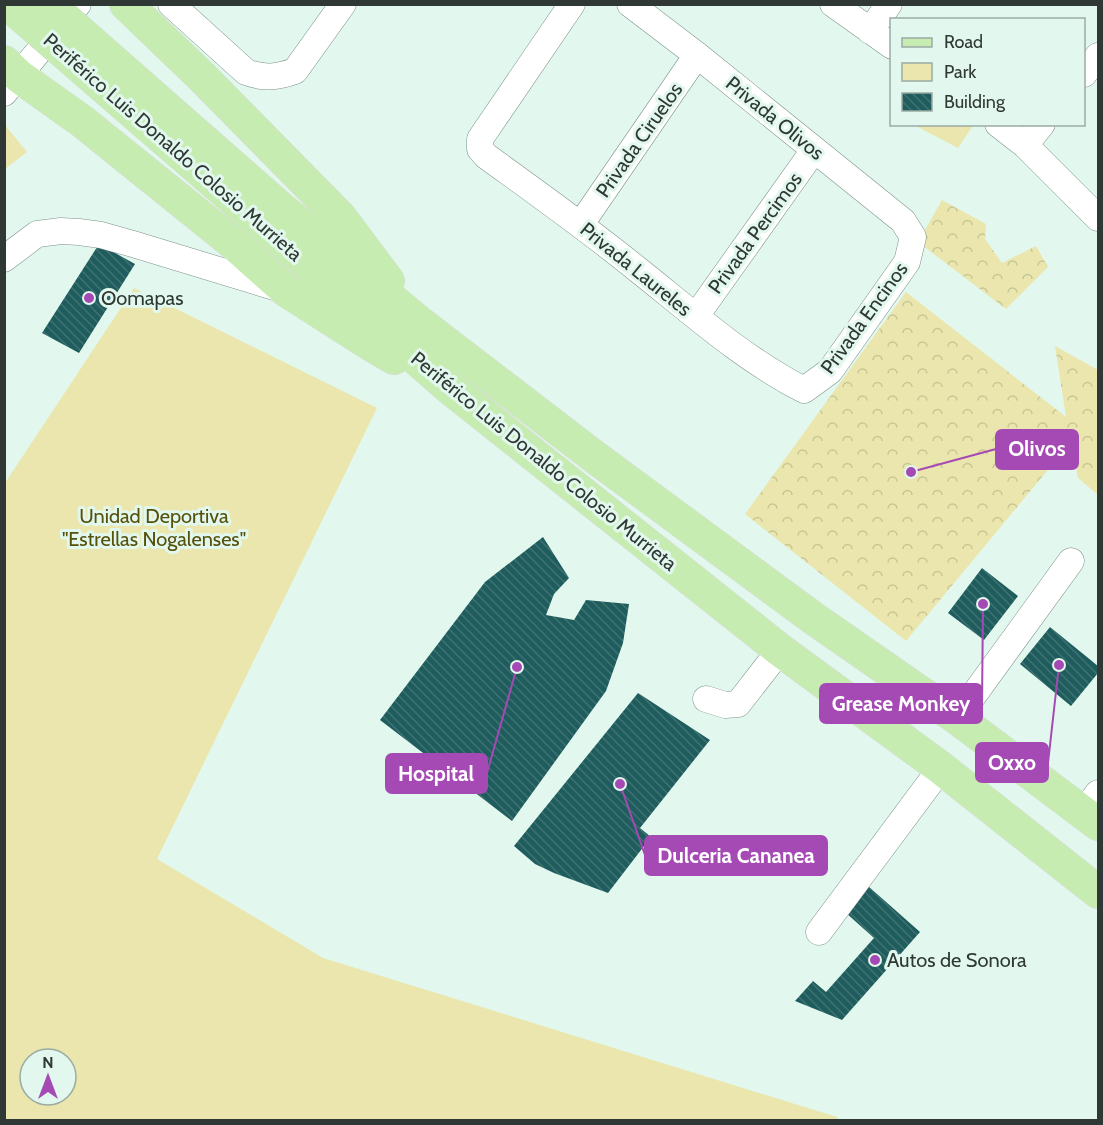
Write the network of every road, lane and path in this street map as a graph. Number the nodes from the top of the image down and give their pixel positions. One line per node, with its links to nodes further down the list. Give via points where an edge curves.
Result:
1 (8, 4): 21 (main road, Periférico Luis Donaldo Colosio Murrieta, bridge)
2 (48, 4): 21 (main road, Periférico Luis Donaldo Colosio Murrieta, bridge)
3 (78, 4): 16 (street)
4 (126, 4): 28 (main road, via 340,217)
5 (171, 4): 6 (street, via 246,72 270,77 295,70)
6 (342, 4)
7 (572, 4): 23 (street, Privada Laureles, via 480,139 480,149)
8 (630, 4): 13 (street, Privada Olivos)
9 (833, 4): 11 (street)
10 (888, 4): 11 (street)
11 (870, 31): 12 (street)
12 (890, 45)
13 (697, 55): 20 (street, Privada Olivos); 23 (street, Privada Ciruelos)
14 (1098, 56): 15 (street)
15 (1085, 72)
16 (10, 77): 26 (main road, via 83,122)
17 (1000, 126): 19 (street)
18 (1040, 126): 19 (street)
19 (1024, 145): 22 (street)
20 (814, 150): 24 (street, Privada Olivos, via 903,221); 27 (street, Privada Percimos)
21 (270, 215): 28 (main road, Periférico Luis Donaldo Colosio Murrieta); 29 (main road, Periférico Luis Donaldo Colosio Murrieta)
22 (1098, 218)
23 (581, 224): 27 (street, Privada Laureles)
24 (913, 237): 30 (street, Privada Encinos, via 907,262 830,371)
25 (4, 259): 26 (street, via 37,234 79,232 101,235)
26 (287, 291): 29 (main road, via 369,344)
27 (696, 316): 30 (street, Privada Laureles, via 776,376)
28 (420, 323): 34 (main road, Periférico Luis Donaldo Colosio Murrieta, via 592,455)
29 (451, 389): 32 (main road, Periférico Luis Donaldo Colosio Murrieta)
30 (804, 390)
31 (1071, 561): 34 (street)
32 (780, 650): 33 (street, via 738,704); 35 (main road, Periférico Luis Donaldo Colosio Murrieta)
33 (706, 699)
34 (957, 718): 36 (main road, Periférico Luis Donaldo Colosio Murrieta)
35 (941, 768): 37 (main road, Periférico Luis Donaldo Colosio Murrieta); 38 (street)
36 (1094, 810)
37 (1098, 892)
38 (819, 932)

